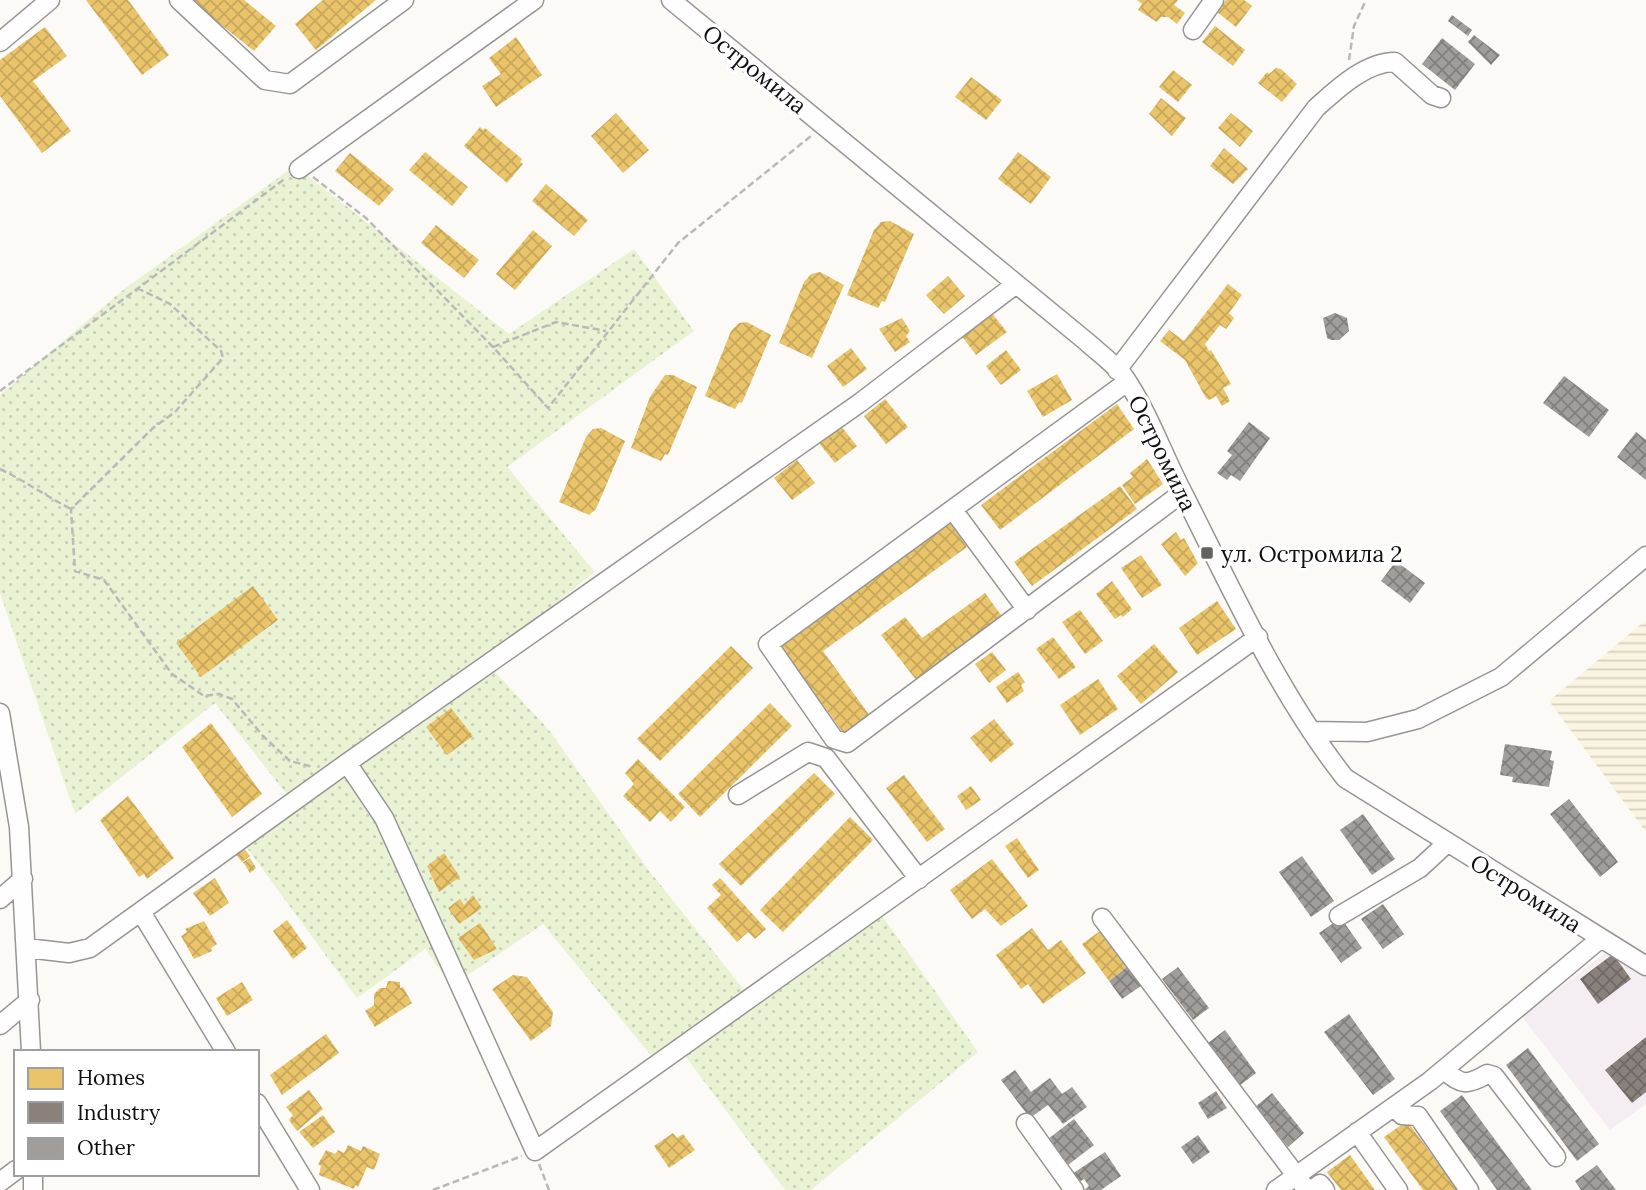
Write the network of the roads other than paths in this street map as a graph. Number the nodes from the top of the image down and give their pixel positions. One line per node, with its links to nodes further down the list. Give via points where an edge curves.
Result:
1 (50, 0): 8 (street)
2 (179, 0): 3 (street, via 265,80 279,85 290,84)
3 (404, 0)
4 (534, 0): 10 (street)
5 (671, 0): 11 (street, Остромила)
6 (1214, 0): 7 (street)
7 (1193, 30)
8 (0, 42)
9 (1441, 98): 12 (street, via 1395,62 1384,62 1315,108)
10 (299, 169)
11 (1016, 284): 12 (street, Остромила); 20 (street, via 850,409)
12 (1122, 376): 13 (street, Остромила); 14 (street)
13 (1182, 493): 16 (street); 17 (street, Остромила)
14 (953, 510): 16 (street); 16 (street, via 768,644 834,738 846,743)
15 (1646, 555): 19 (street, via 1501,677 1418,719 1367,732)
16 (1027, 610)
17 (1258, 637): 19 (street, Остромила); 24 (street)
18 (0, 713): 23 (street)
19 (1311, 731): 22 (street, Остромила, via 1345,778)
20 (346, 762): 24 (street, via 384,818 535,1151); 26 (street)
21 (738, 795): 24 (street, via 808,752 827,758)
22 (1447, 843): 27 (street, via 1420,868); 29 (street, Остромила)
23 (23, 879): 25 (street); 30 (street)
24 (919, 879)
25 (0, 899)
26 (141, 912): 30 (street, via 90,948 69,953); 35 (street)
27 (1339, 916)
28 (1102, 918): 42 (street)
29 (1600, 939): 31 (street, Остромила); 36 (street, Остромила)
30 (27, 948): 32 (street)
31 (1646, 965)
32 (30, 1000): 33 (street); 34 (street)
33 (0, 1026)
34 (31, 1050)
35 (225, 1050)
36 (1444, 1070): 38 (street, Остромила); 41 (street, via 1465,1084 1487,1074 1494,1076)
37 (259, 1106): 43 (street)
38 (1395, 1106): 40 (street, Остромила); 48 (street, via 1402,1115 1418,1116)
39 (1026, 1123): 44 (street)
40 (1357, 1132): 42 (street, Остромила); 47 (street)
41 (1556, 1157)
42 (1305, 1185): 45 (street, Остромила); 46 (street, via 1320,1184)
43 (310, 1190)
44 (1074, 1190)
45 (1276, 1190)
46 (1325, 1190)
47 (1398, 1190)
48 (1469, 1190)

